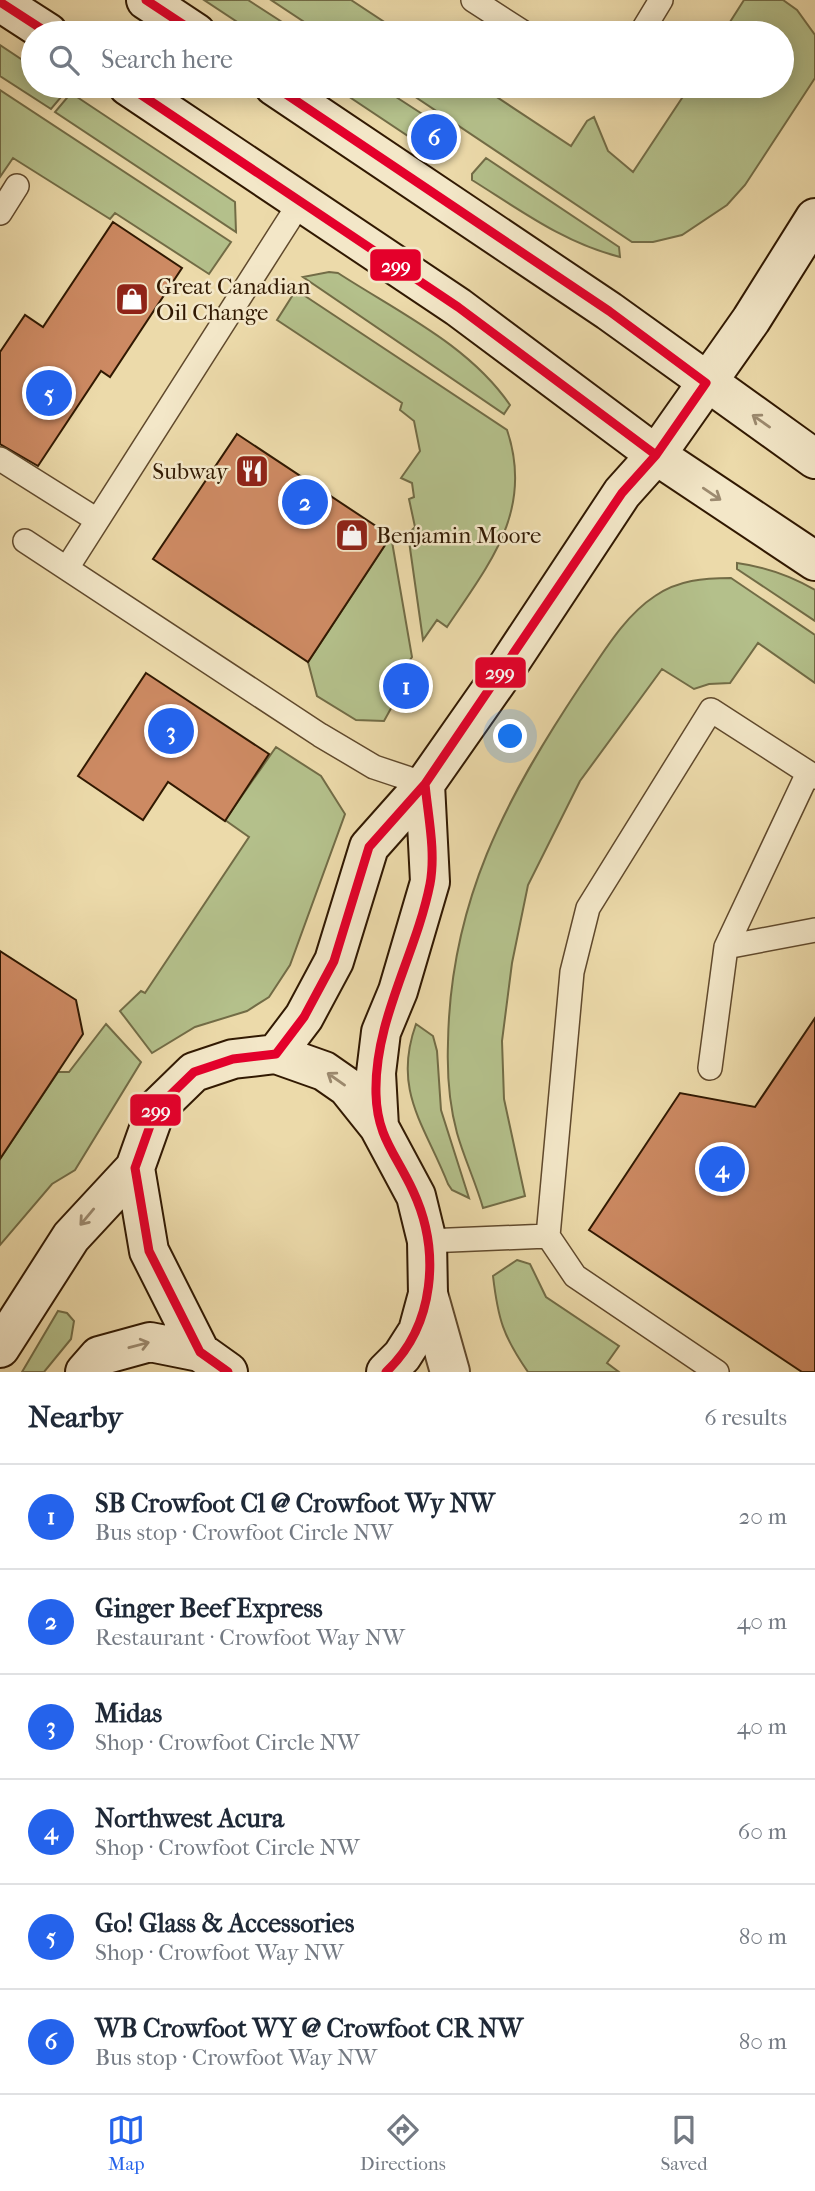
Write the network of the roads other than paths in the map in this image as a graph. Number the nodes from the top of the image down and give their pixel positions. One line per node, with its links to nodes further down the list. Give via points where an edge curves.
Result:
1 (146, 0): 6 (street)
2 (473, 0): 7 (lane)
3 (661, 0): 8 (lane)
4 (0, 2): 5 (street)
5 (29, 21)
6 (178, 21)
7 (505, 21)
8 (648, 21)
9 (146, 98): 12 (street)
10 (292, 98): 15 (street, via 609,311)
11 (17, 186): 13 (lane)
12 (301, 201): 16 (street, via 458,307); 19 (lane)
13 (0, 213)
14 (815, 218): 15 (street)
15 (706, 383): 16 (street); 18 (street, one-way to 15)
16 (656, 455): 21 (street, one-way to 21); 24 (street, via 622,493)
17 (0, 459): 19 (lane)
18 (815, 459)
19 (97, 520): 22 (lane)
20 (25, 541): 22 (lane)
21 (815, 561)
22 (67, 568): 24 (lane, via 320,735 374,767)
23 (812, 775): 26 (lane); 31 (lane, via 711,710 588,908 572,972)
24 (425, 784): 27 (street, via 369,847 334,961 304,1017); 29 (street, via 430,882 381,1032 376,1073)
25 (815, 930): 26 (lane)
26 (726, 947): 28 (lane)
27 (276, 1054): 29 (street, one-way to 27, via 347,1087 324,1070); 30 (street, via 233,1059 194,1072 156,1109)
28 (710, 1068)
29 (379, 1127): 32 (street, via 415,1196)
30 (135, 1168): 34 (street, one-way to 34, via 71,1237); 35 (street, via 149,1251)
31 (548, 1236): 32 (lane); 39 (lane, via 575,1276)
32 (427, 1241): 33 (street)
33 (428, 1294): 37 (street, via 418,1331); 38 (street)
34 (0, 1348)
35 (214, 1362): 36 (street, one-way to 35, via 99,1356 150,1342)
36 (85, 1372)
37 (386, 1372)
38 (450, 1372)
39 (717, 1372)

